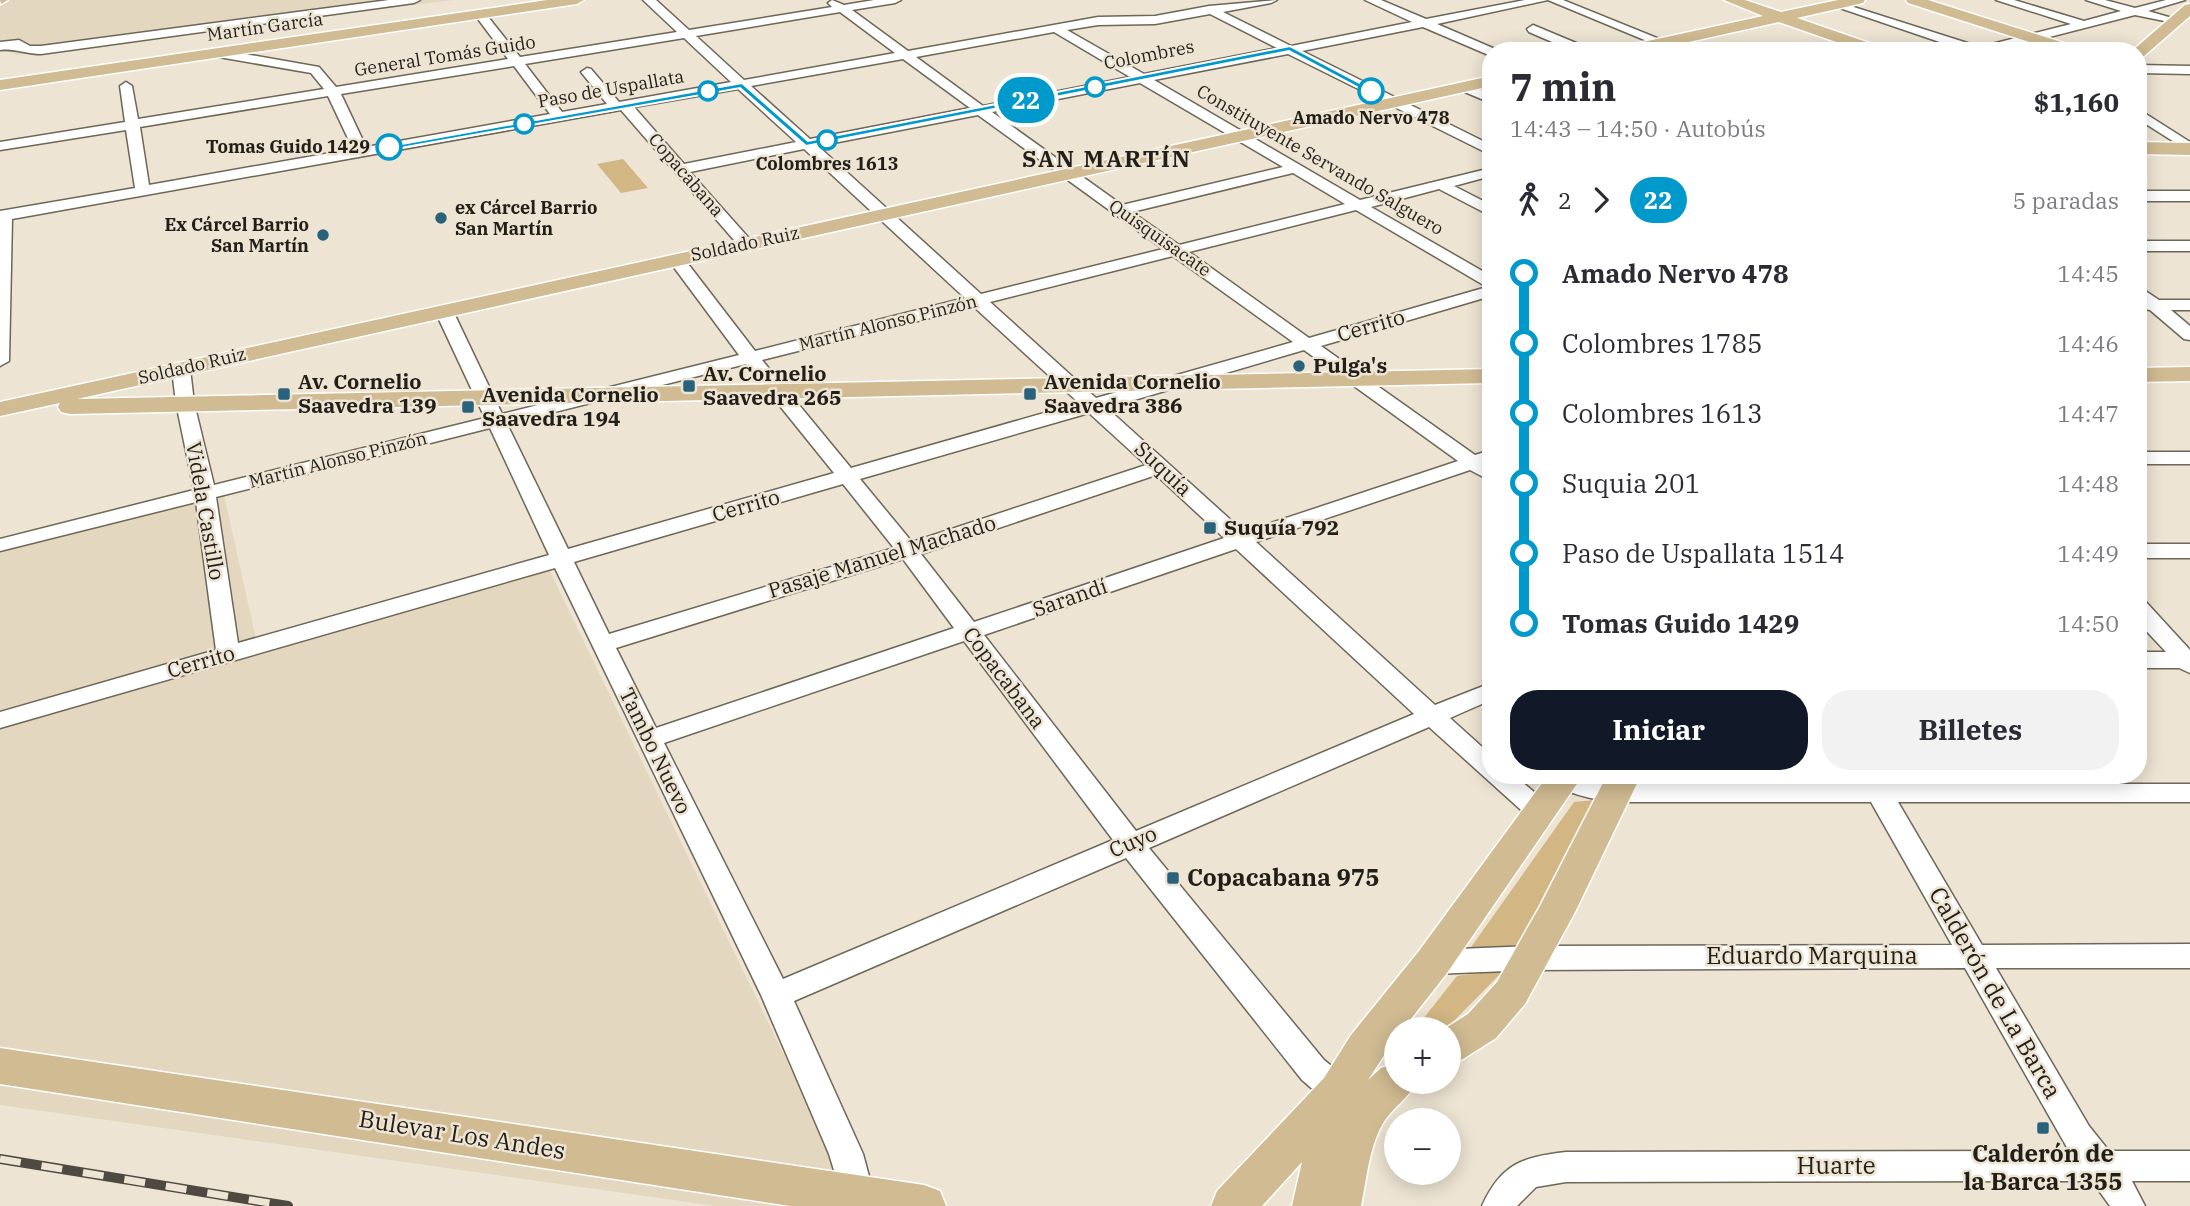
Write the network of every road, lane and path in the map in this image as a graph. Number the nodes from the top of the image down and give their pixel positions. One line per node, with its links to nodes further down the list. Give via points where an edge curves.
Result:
1 (290, 0): 22 (street)
2 (414, 0): 22 (street)
3 (577, 0): 23 (main road, Martín García)
4 (649, 0): 30 (street, Suquía)
5 (829, 0): 19 (street, Quisquisacate)
6 (895, 0): 19 (street, General Tomás Guido)
7 (1190, 0): 20 (street)
8 (1271, 0): 20 (street, Paso de Uspallata)
9 (1371, 0): 26 (street)
10 (1542, 0): 26 (street, Colombres)
11 (1553, 0): 34 (street)
12 (1731, 0): 24 (main road)
13 (1858, 0): 18 (main road)
14 (1913, 0): 31 (main road)
15 (2002, 0): 27 (street)
16 (2092, 0): 21 (street)
17 (2179, 0): 21 (street)
18 (1838, 5): 24 (main road); 37 (street)
19 (842, 9): 30 (street, General Tomás Guido); 45 (street, Quisquisacate)
20 (1212, 11): 28 (street, Paso de Uspallata); 43 (street)
21 (2133, 12): 25 (street); 27 (street)
22 (294, 15): 32 (street); 40 (street, via 41,50 27,50 19,44)
23 (481, 15): 32 (main road, Martín García); 46 (street)
24 (1779, 17): 35 (main road); 36 (main road)
25 (2183, 18): 41 (main road)
26 (1423, 23): 42 (street); 43 (street, Colombres)
27 (2085, 25): 31 (street)
28 (1057, 29): 45 (street, Paso de Uspallata); 50 (street, Constituyente Servando Salguero)
29 (1533, 29): 33 (street)
30 (686, 34): 46 (street, General Tomás Guido); 53 (street, Suquía)
31 (2033, 38): 38 (street); 39 (main road)
32 (302, 40): 44 (main road, Martín García)
33 (1563, 42)
34 (1659, 42)
35 (1666, 42)
36 (1852, 42)
37 (1951, 42)
38 (2016, 42)
39 (2046, 42)
40 (0, 46)
41 (2147, 46)
42 (1482, 48)
43 (1290, 49): 50 (street, Colombres); 58 (street)
44 (217, 53): 52 (main road, Martín García); 56 (street, via 315,70)
45 (907, 55): 53 (street, Paso de Uspallata); 60 (street, Quisquisacate)
46 (518, 61): 56 (street, General Tomás Guido); 61 (street)
47 (2147, 69): 48 (street)
48 (2190, 70)
49 (587, 72): 59 (street, Copacabana)
50 (1142, 78): 60 (street, Colombres); 64 (street, Constituyente Servando Salguero)
51 (1482, 83): 55 (main road, Soldado Ruiz)
52 (0, 85)
53 (742, 85): 59 (street, Paso de Uspallata); 65 (street, Suquía)
54 (126, 86): 63 (street)
55 (1465, 87): 57 (street); 58 (main road, Soldado Ruiz)
56 (333, 92): 63 (street, General Tomás Guido, via 226,104); 70 (street)
57 (1482, 95)
58 (1393, 102): 64 (main road, Soldado Ruiz); 67 (street)
59 (621, 106): 61 (street, Paso de Uspallata); 71 (street, Copacabana)
60 (980, 109): 65 (street, Colombres); 73 (street, Quisquisacate)
61 (559, 117): 70 (street, Paso de Uspallata)
62 (2147, 119): 69 (street)
63 (130, 125): 66 (street, General Tomás Guido); 76 (street)
64 (1239, 136): 72 (street, Constituyente Servando Salguero); 73 (main road, Soldado Ruiz)
65 (806, 144): 71 (street, Colombres); 82 (street, Suquía)
66 (0, 146)
67 (1482, 146)
68 (2147, 148): 69 (main road)
69 (2190, 148)
70 (361, 152): 76 (street, Paso de Uspallata)
71 (681, 169): 84 (street, Copacabana)
72 (1294, 169): 79 (street, Constituyente Servando Salguero); 81 (street)
73 (1068, 174): 81 (street, Quisquisacate); 82 (main road, Soldado Ruiz)
74 (1482, 174): 75 (street, Martín Alonso Pinzón)
75 (1440, 184): 79 (street, Martín Alonso Pinzón); 80 (street)
76 (143, 191): 83 (street, Paso de Uspallata)
77 (2147, 196): 78 (street)
78 (2190, 196)
79 (1356, 205): 87 (street, Martín Alonso Pinzón); 89 (street, Constituyente Servando Salguero)
80 (1482, 206)
81 (1121, 210): 87 (street, Quisquisacate)
82 (883, 215): 84 (main road, Soldado Ruiz); 91 (street, Suquía)
83 (2, 216): 92 (street)
84 (746, 244): 88 (main road, Soldado Ruiz)
85 (2147, 246): 86 (street)
86 (2190, 246)
87 (1178, 251): 91 (street, Martín Alonso Pinzón); 97 (street, Quisquisacate)
88 (676, 259): 95 (main road, Soldado Ruiz); 98 (street, Copacabana)
89 (1482, 278)
90 (1482, 294): 97 (street, Cerrito)
91 (979, 300): 98 (street, Martín Alonso Pinzón); 106 (street, Suquía)
92 (2, 302): 99 (street)
93 (2147, 305): 94 (street); 96 (street)
94 (2190, 305)
95 (444, 311): 100 (main road, Soldado Ruiz); 109 (street, Tambo Nuevo)
96 (2190, 335)
97 (1310, 344): 104 (street, Quisquisacate); 105 (street, Cerrito)
98 (751, 358): 107 (street, Copacabana); 108 (street, Martín Alonso Pinzón)
99 (0, 361)
100 (181, 369): 110 (street, Videla Castillo); 112 (main road, Soldado Ruiz)
101 (2147, 374): 102 (main road)
102 (2190, 374)
103 (1482, 376): 104 (main road)
104 (1358, 379): 105 (main road); 116 (street, Quisquisacate)
105 (1177, 383): 106 (main road); 111 (street, Cerrito)
106 (1073, 385): 107 (main road); 111 (street, Suquía)
107 (779, 391): 108 (main road); 118 (street, Copacabana)
108 (604, 394): 109 (main road); 113 (street, Martín Alonso Pinzón)
109 (484, 397): 110 (main road); 113 (street, Tambo Nuevo)
110 (185, 403): 112 (main road); 119 (street, Videla Castillo)
111 (1095, 406): 117 (street, Suquía); 118 (street, Cerrito)
112 (0, 409)
113 (494, 420): 119 (street, Martín Alonso Pinzón); 125 (street, Tambo Nuevo)
114 (2147, 458): 115 (street)
115 (2190, 458)
116 (1482, 459): 120 (street, Sarandí)
117 (1161, 467): 120 (street, Suquía); 122 (street, Pasaje Manuel Machado)
118 (848, 476): 122 (street, Copacabana); 125 (street, Cerrito)
119 (205, 493): 121 (street, Martín Alonso Pinzón); 129 (street, Videla Castillo)
120 (1241, 541): 127 (street, Sarandí); 133 (street, Suquía)
121 (0, 545)
122 (908, 551): 127 (street, Copacabana); 128 (street, Pasaje Manuel Machado)
123 (2147, 551): 124 (street)
124 (2190, 551)
125 (562, 559): 128 (street, Tambo Nuevo); 129 (street, Cerrito)
126 (2147, 617): 131 (street)
127 (970, 632): 135 (street, Sarandí); 144 (street, Copacabana)
128 (602, 644): 135 (street, Tambo Nuevo)
129 (228, 654): 134 (street, Cerrito)
130 (2147, 660): 131 (street)
131 (2188, 662)
132 (1482, 695): 133 (street, Cuyo)
133 (1433, 716): 136 (street, Suquía); 144 (street, Cuyo)
134 (0, 720)
135 (649, 740): 149 (street, Tambo Nuevo)
136 (1482, 762)
137 (1508, 784): 143 (street)
138 (1560, 784): 143 (main road)
139 (1582, 784): 140 (street, via 1598,791)
140 (1619, 784): 141 (street); 147 (main road)
141 (1874, 785): 142 (street); 145 (street, Calderón de La Barca)
142 (2190, 793)
143 (1539, 811): 148 (main road)
144 (1130, 843): 149 (street, Cuyo); 153 (street, Copacabana, via 1314,1070)
145 (1973, 956): 146 (street, Eduardo Marquina); 147 (street, Eduardo Marquina); 154 (street, Calderón de La Barca, via 2077,1136)
146 (2190, 956)
147 (1530, 958): 148 (street, Eduardo Marquina); 150 (main road, via 1499,1008)
148 (1433, 962): 153 (main road, via 1365,1047)
149 (776, 995): 156 (street, Tambo Nuevo, via 846,1153)
150 (1461, 1039)
151 (0, 1066): 156 (main road, Bulevar Los Andes)
152 (1384, 1089): 160 (main road, via 1359,1126)
153 (1339, 1091): 158 (main road); 159 (main road)
154 (2100, 1166): 155 (street, Huarte); 161 (street, Huarte, via 1566,1167 1518,1176); 162 (street, Calderón de La Barca)
155 (2190, 1166)
156 (857, 1195): 157 (main road, Bulevar Los Andes)
157 (924, 1206)
158 (1233, 1206)
159 (1314, 1206)
160 (1339, 1206)
161 (1499, 1206)
162 (2128, 1206)

